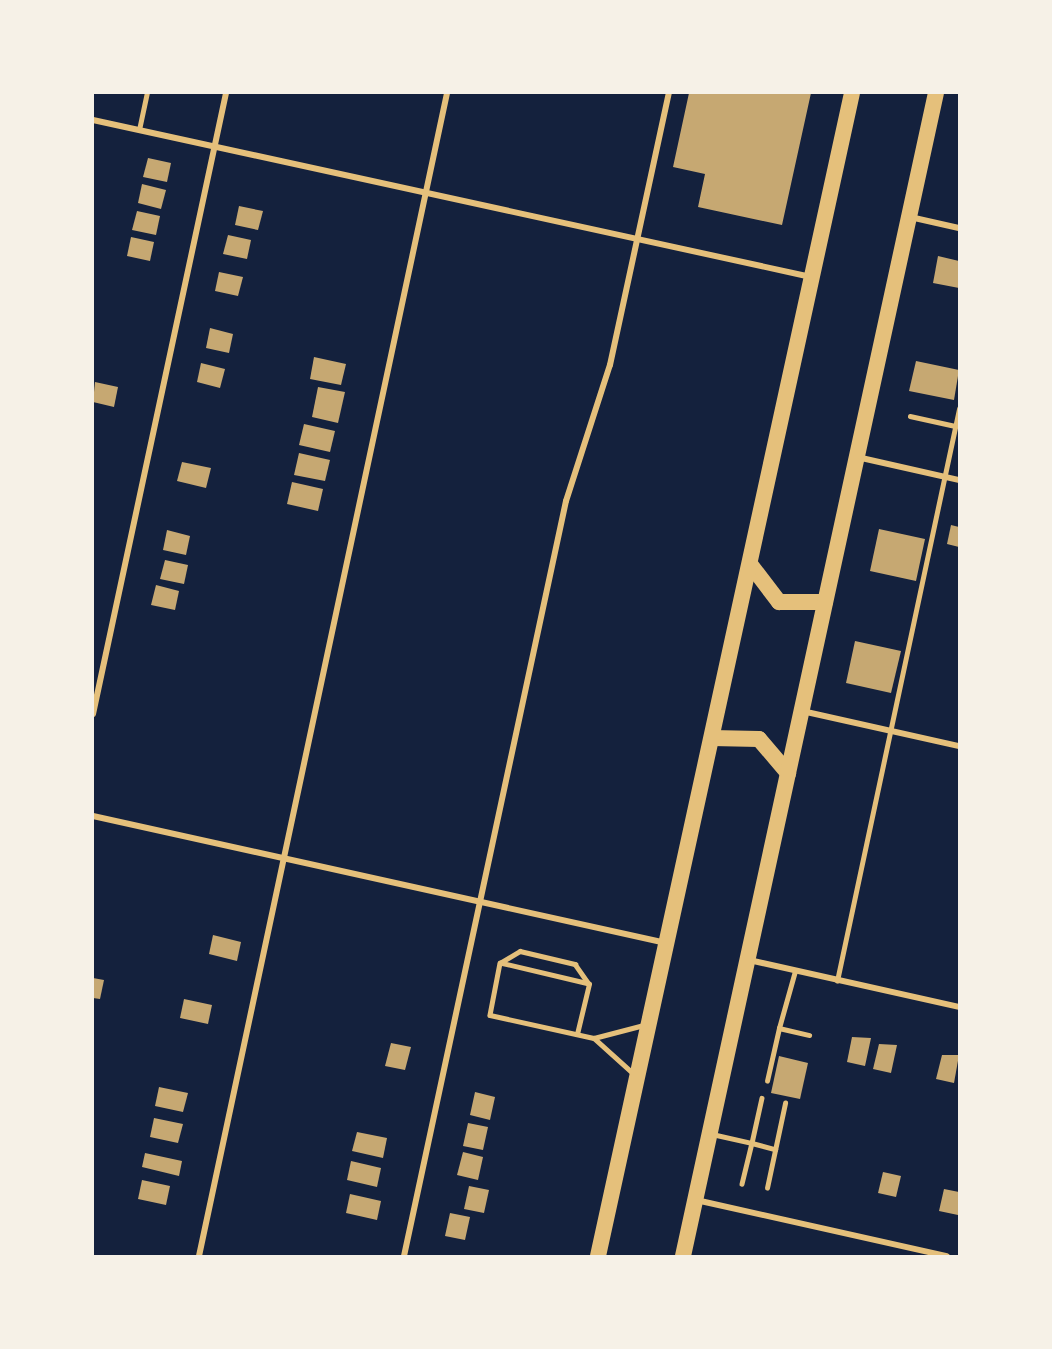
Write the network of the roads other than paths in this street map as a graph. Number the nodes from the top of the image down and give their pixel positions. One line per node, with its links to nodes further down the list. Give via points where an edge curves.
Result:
1 (147, 93): 8 (lane)
2 (226, 93): 9 (street)
3 (447, 93): 10 (street)
4 (669, 93): 13 (street)
5 (852, 93): 14 (highway)
6 (936, 93): 11 (highway)
7 (93, 120): 8 (street)
8 (139, 130): 9 (street)
9 (213, 147): 10 (street); 24 (street)
10 (426, 194): 13 (street); 30 (street)
11 (909, 216): 12 (street); 18 (highway)
12 (959, 228)
13 (637, 240): 14 (street); 31 (street, via 610,365 566,501)
14 (812, 277): 21 (highway)
15 (959, 409): 17 (lane)
16 (910, 416): 17 (lane)
17 (955, 426): 19 (lane)
18 (856, 457): 19 (street); 22 (highway)
19 (945, 477): 20 (street); 25 (lane)
20 (959, 480)
21 (750, 564): 22 (highway, via 779,602); 26 (highway)
22 (825, 602): 23 (highway)
23 (802, 711): 25 (street); 28 (highway)
24 (93, 714)
25 (891, 732): 27 (street); 36 (lane)
26 (712, 738): 28 (highway, via 759,739); 32 (highway)
27 (959, 746)
28 (788, 773): 33 (highway)
29 (93, 816): 30 (street)
30 (283, 857): 31 (street); 54 (street)
31 (480, 901): 32 (street); 55 (street)
32 (666, 943): 39 (highway)
33 (747, 960): 35 (street); 48 (highway)
34 (500, 963): 37 (lane); 37 (lane, via 520,951 575,964); 41 (lane, via 490,1015)
35 (795, 971): 36 (street); 40 (lane)
36 (837, 981): 38 (street)
37 (589, 984): 41 (lane)
38 (959, 1007)
39 (649, 1024): 43 (lane); 44 (highway)
40 (779, 1028): 42 (lane); 45 (lane)
41 (577, 1034): 43 (lane)
42 (809, 1035)
43 (594, 1038): 44 (lane)
44 (638, 1077): 56 (highway)
45 (767, 1081)
46 (762, 1098): 49 (lane)
47 (785, 1102): 50 (lane)
48 (710, 1133): 49 (lane); 53 (highway)
49 (752, 1143): 50 (lane); 51 (lane)
50 (775, 1149): 52 (lane)
51 (742, 1184)
52 (767, 1188)
53 (695, 1200): 57 (highway); 58 (street)
54 (199, 1256)
55 (404, 1256)
56 (598, 1256)
57 (684, 1256)
58 (948, 1256)

